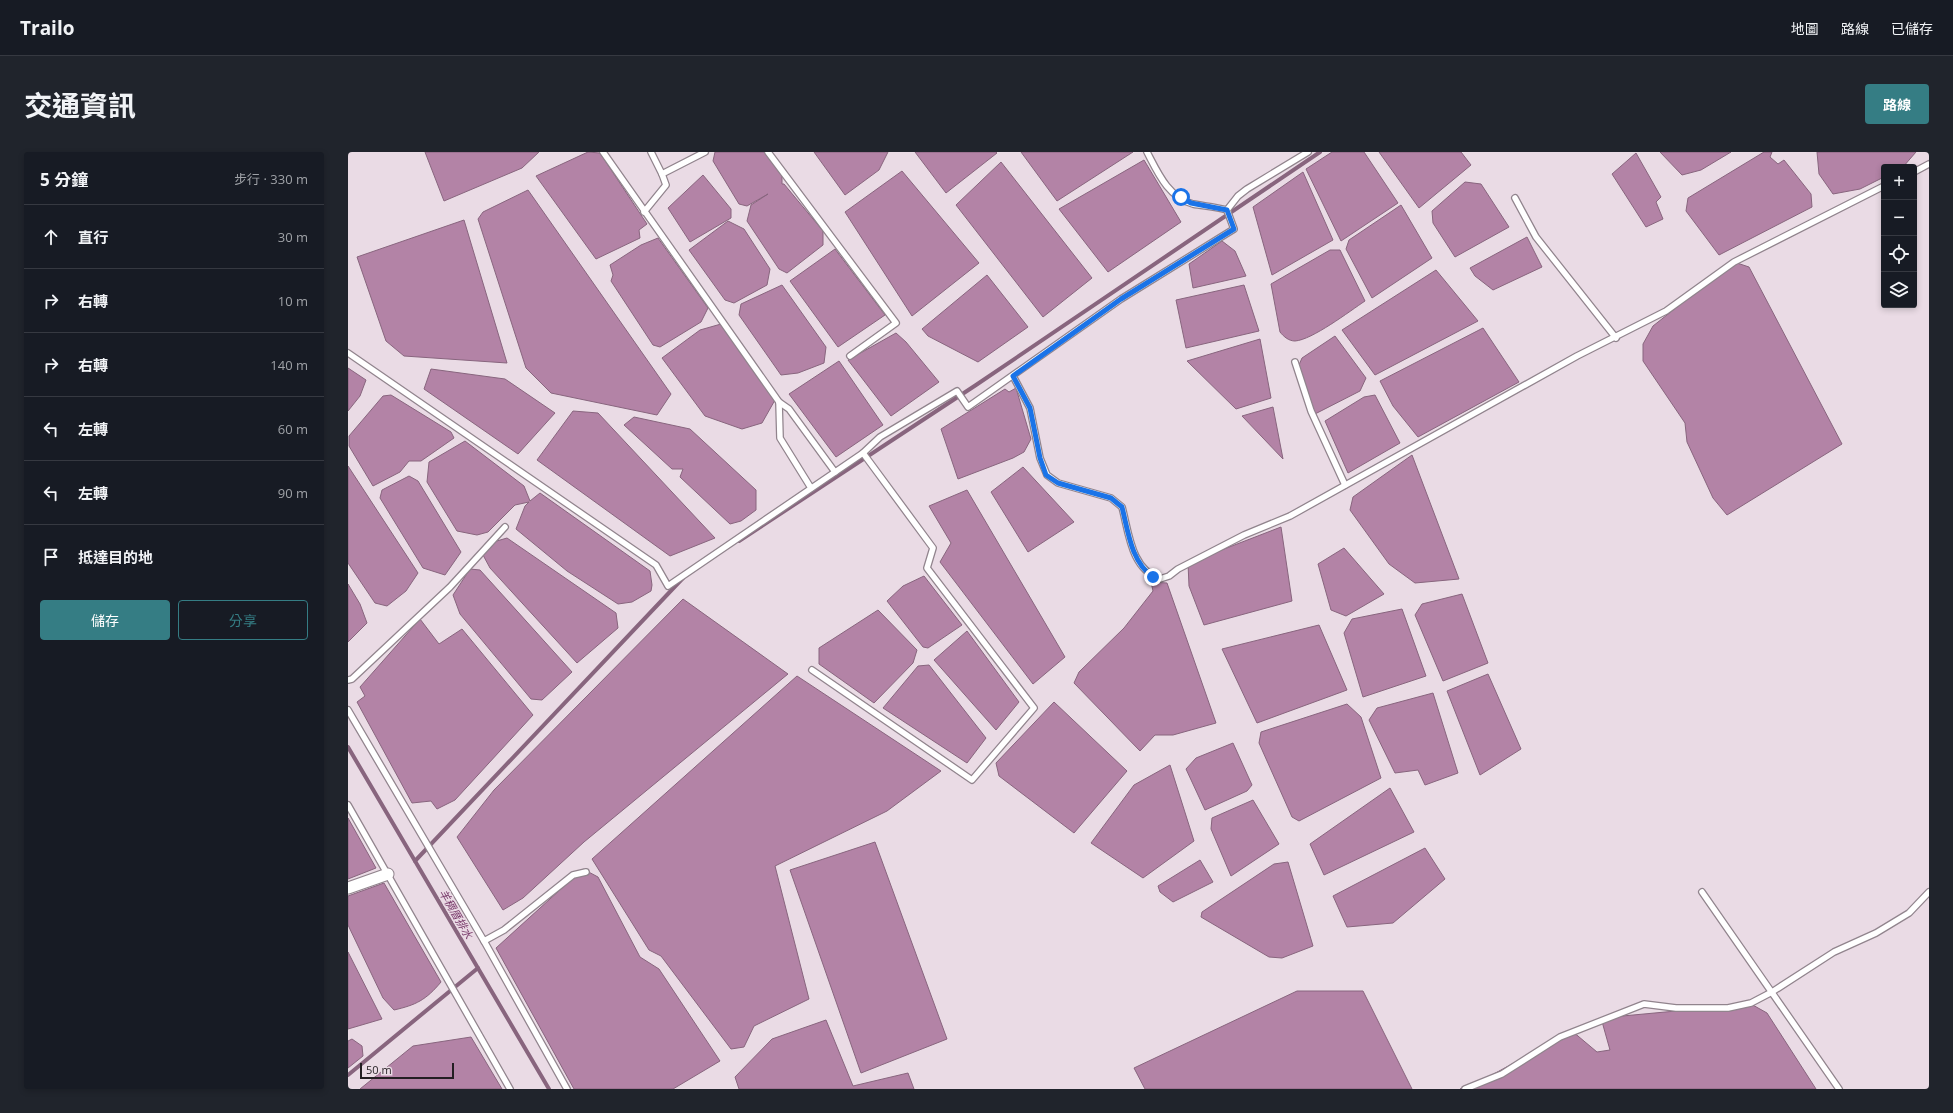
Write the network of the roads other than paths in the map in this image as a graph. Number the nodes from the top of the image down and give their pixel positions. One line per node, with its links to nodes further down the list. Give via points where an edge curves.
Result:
1 (603, 152): 13 (lane)
2 (651, 152): 9 (lane)
3 (705, 152): 9 (lane)
4 (768, 152): 16 (lane, via 896,323)
5 (1147, 152): 12 (lane, via 1169,191 1191,203)
6 (1308, 152): 12 (lane, via 1247,189)
7 (1929, 164): 8 (lane)
8 (1917, 170)
9 (662, 174): 13 (lane, via 666,186)
10 (1881, 188): 14 (lane, via 1734,262 1666,311)
11 (1515, 198): 14 (lane, via 1536,237)
12 (1227, 210): 18 (lane, via 1234,229 1121,299)
13 (644, 212): 19 (lane)
14 (1616, 338): 22 (lane, via 1577,356)
15 (348, 353): 23 (lane, via 656,565 668,586)
16 (850, 356)
17 (1295, 362): 22 (lane, via 1311,411)
18 (1013, 376): 20 (lane, via 968,408 957,391 880,437); 22 (lane, via 1030,408 1046,475 1058,483 1118,502 1122,507 1137,560 1153,577 1160,579 1169,576 1244,535 1290,516)
19 (779, 402): 21 (lane, via 789,409); 23 (lane, via 780,438)
20 (863, 453): 21 (lane); 25 (lane, via 933,548 928,568 1034,708 972,780)
21 (835, 472): 23 (lane)
22 (1345, 485)
23 (811, 488)
24 (505, 527): 26 (lane, via 450,587)
25 (812, 670)
26 (348, 680)
27 (348, 710): 34 (lane)
28 (348, 805): 30 (lane)
29 (586, 872): 34 (lane, via 573,875 504,930)
30 (388, 874): 31 (street); 36 (lane)
31 (348, 888)
32 (1702, 892): 35 (lane)
33 (1929, 892): 35 (lane, via 1909,913 1876,933 1834,952)
34 (484, 941): 37 (lane)
35 (1772, 992): 38 (lane, via 1751,1003 1728,1008 1676,1008 1644,1004 1631,1008 1560,1037 1502,1074); 39 (lane)
36 (510, 1089)
37 (567, 1089)
38 (1465, 1089)
39 (1839, 1089)

